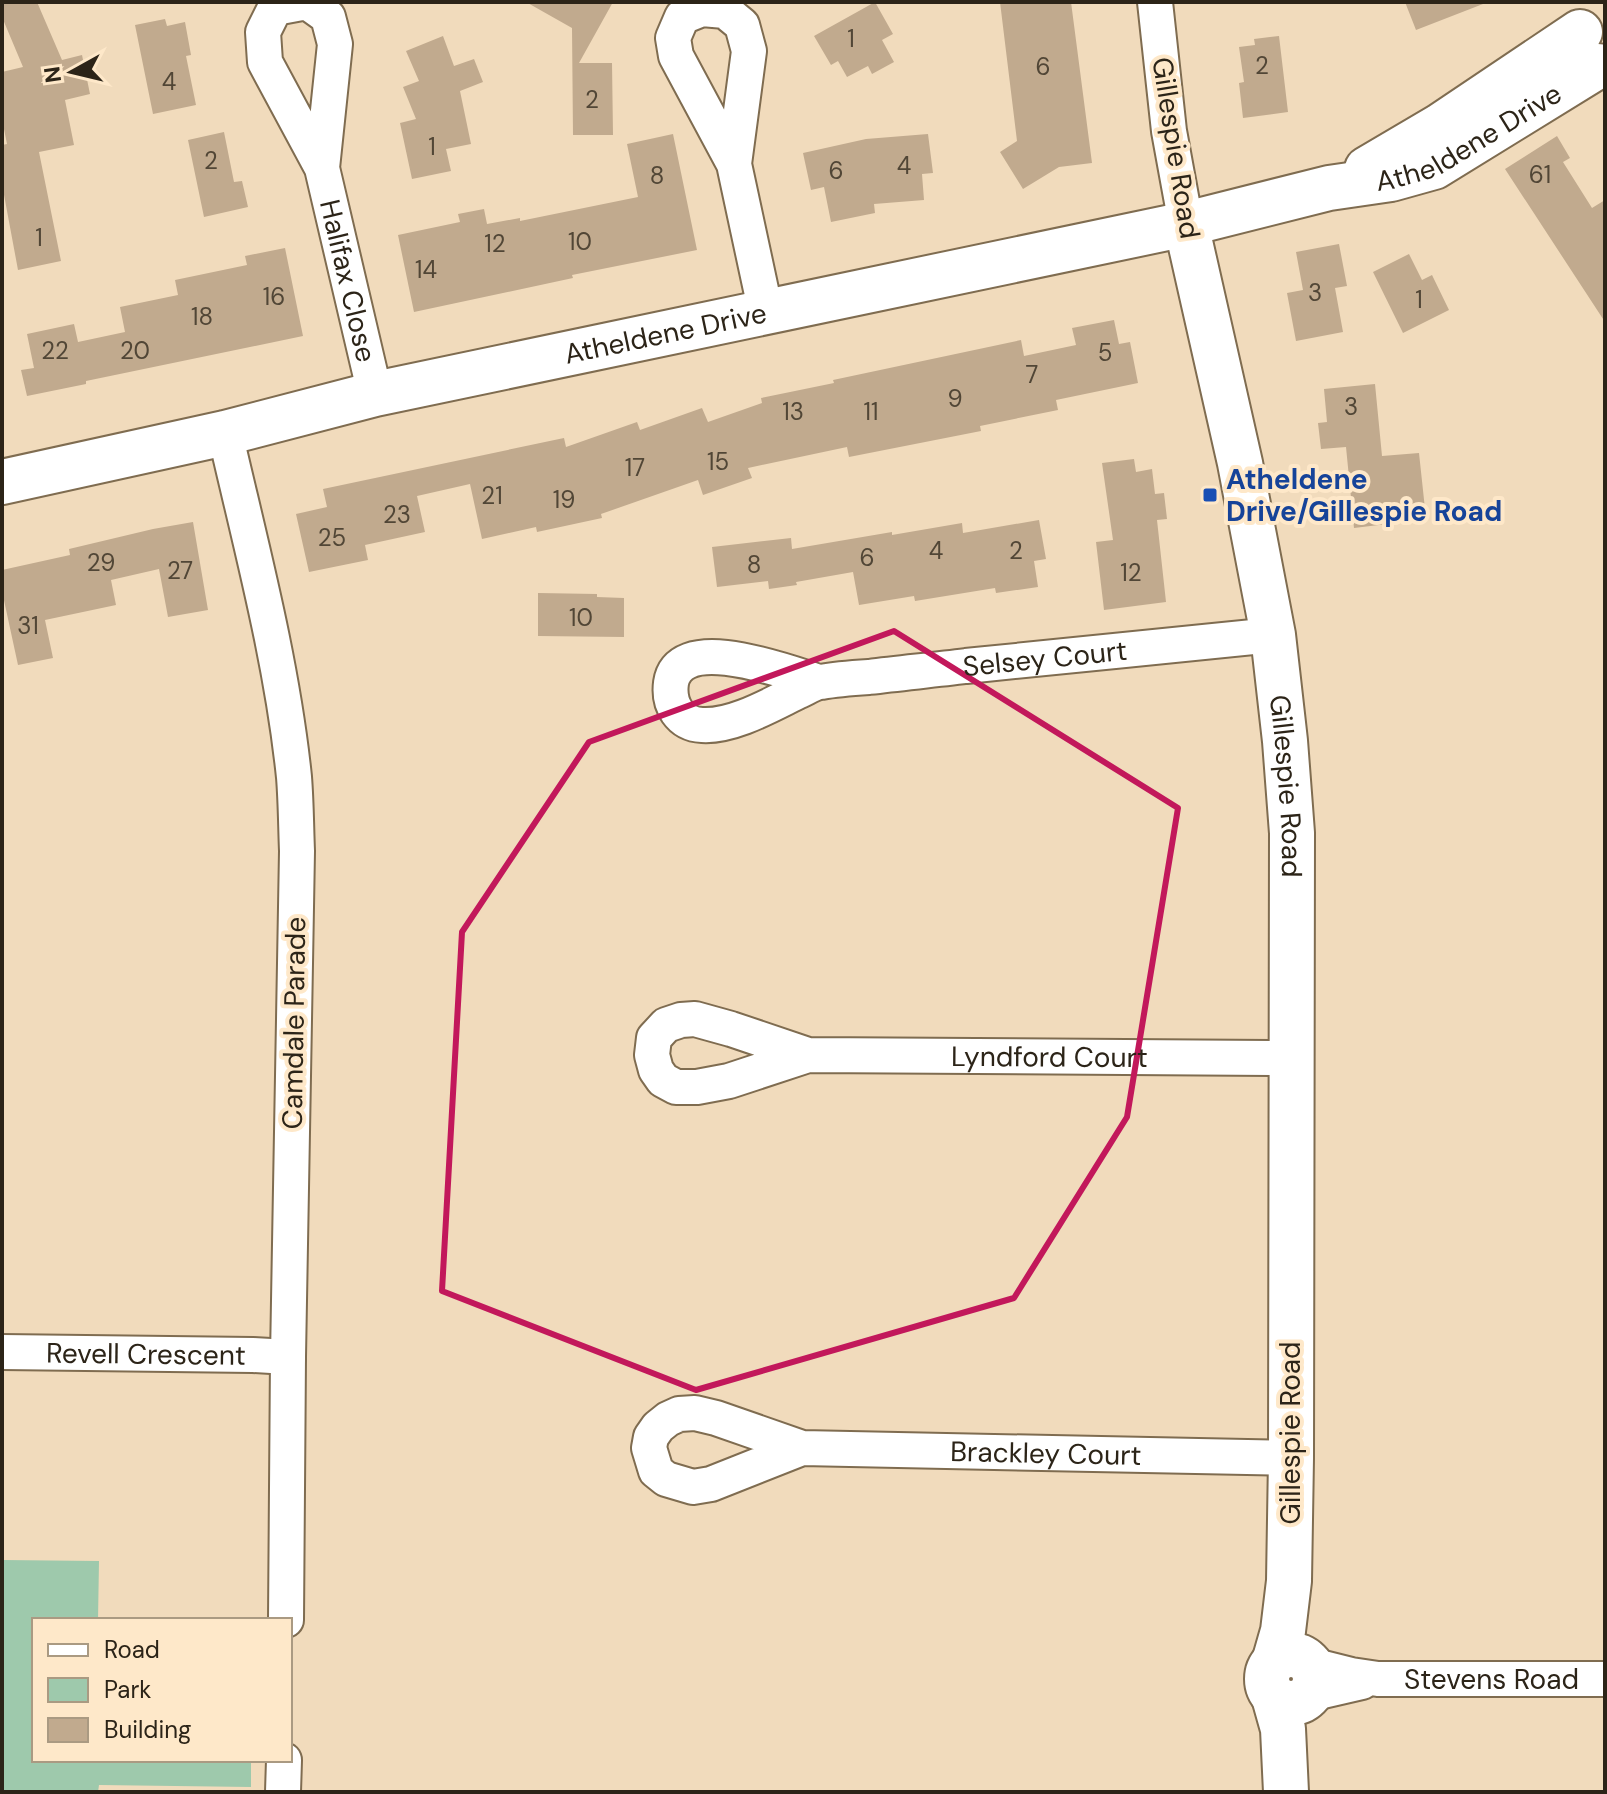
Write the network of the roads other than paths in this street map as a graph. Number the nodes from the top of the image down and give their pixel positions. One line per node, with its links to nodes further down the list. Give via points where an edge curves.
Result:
1 (1155, 2): 5 (street, Gillespie Road)
2 (1589, 45): 5 (street, Atheldene Drive, via 1434,167)
3 (734, 164): 6 (street)
4 (322, 168): 7 (street, Halifax Close)
5 (1186, 224): 6 (street, Atheldene Drive); 10 (street, Gillespie Road)
6 (766, 313): 7 (street, Atheldene Drive)
7 (375, 394): 8 (street, Atheldene Drive)
8 (225, 433): 9 (street, Atheldene Drive); 15 (street, Camdale Parade, via 267,619 294,779)
9 (2, 482)
10 (1273, 635): 11 (street, Selsey Court); 13 (street, Gillespie Road, via 1292,833)
11 (819, 682)
12 (808, 1055): 13 (street, Lyndford Court)
13 (1292, 1058): 17 (street, Gillespie Road)
14 (2, 1352): 15 (street, Revell Crescent)
15 (288, 1357): 18 (street, Camdale Parade)
16 (802, 1448): 17 (street, Brackley Court)
17 (1291, 1458): 19 (street, Gillespie Road, via 1289,1581)
18 (286, 1618)
19 (1297, 1679): 20 (street, Stevens Road); 22 (street, Gillespie Road)
20 (1605, 1679)
21 (284, 1762): 23 (street)
22 (1286, 1785)
23 (283, 1792)

